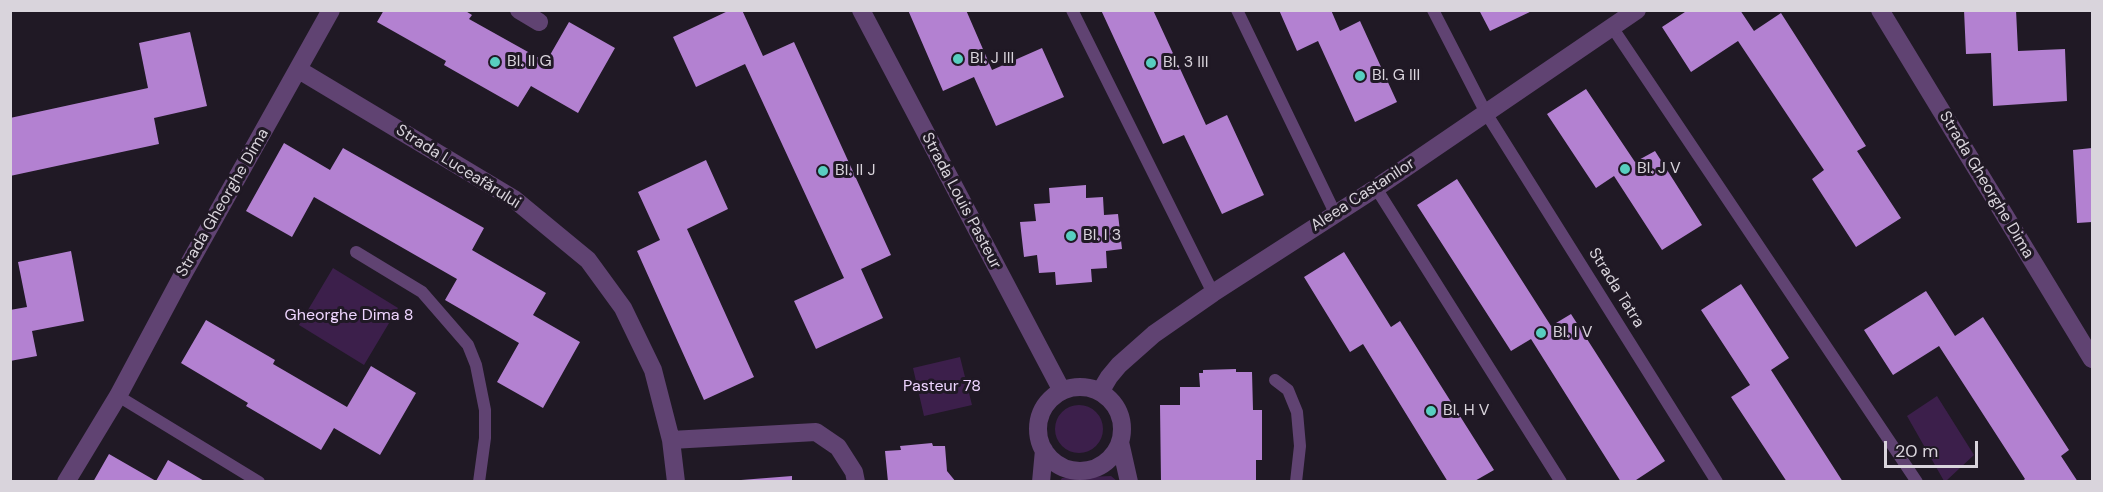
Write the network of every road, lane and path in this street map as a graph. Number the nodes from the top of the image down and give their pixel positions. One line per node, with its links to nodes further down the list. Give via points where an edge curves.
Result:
1 (331, 10): 11 (street, Strada Gheorghe Dima)
2 (519, 10): 9 (street)
3 (861, 10): 19 (street, Strada Louis Pasteur)
4 (1072, 10): 16 (lane)
5 (1237, 10): 14 (lane)
6 (1433, 10): 12 (lane, Strada Tatra)
7 (1637, 10): 10 (street, Aleea Castanilor)
8 (1880, 10): 17 (street, Strada Gheorghe Dima)
9 (539, 22)
10 (1612, 27): 12 (street, Aleea Castanilor); 35 (lane)
11 (299, 70): 21 (street, Strada Gheorghe Dima); 22 (street, Strada Luceafărului, via 514,199 588,260 623,308 653,370)
12 (1486, 113): 13 (street, Aleea Castanilor); 34 (lane, Strada Tatra)
13 (1376, 188): 14 (street, Aleea Castanilor); 33 (lane)
14 (1335, 213): 16 (street, Aleea Castanilor)
15 (356, 252): 27 (lane, via 422,292 468,345 485,410)
16 (1213, 293): 20 (street, Aleea Castanilor, via 1130,354)
17 (2092, 359)
18 (1275, 380): 32 (lane, via 1288,390 1297,412 1300,446)
19 (1062, 391): 20 (street, via 1081,387); 24 (street, via 1050,399 1038,424)
20 (1101, 392): 23 (street, via 1118,411)
21 (118, 396): 25 (street, Strada Gheorghe Dima); 26 (lane)
22 (671, 440): 28 (street, Strada Luceafărului); 29 (street, via 816,432 838,447)
23 (1120, 442): 24 (street, via 1110,457 1089,470 1064,468); 31 (street)
24 (1044, 450): 30 (street)
25 (66, 482)
26 (259, 482)
27 (479, 482)
28 (676, 482)
29 (856, 482)
30 (1041, 482)
31 (1129, 482)
32 (1296, 482)
33 (1561, 482)
34 (1717, 482)
35 (1917, 482)

